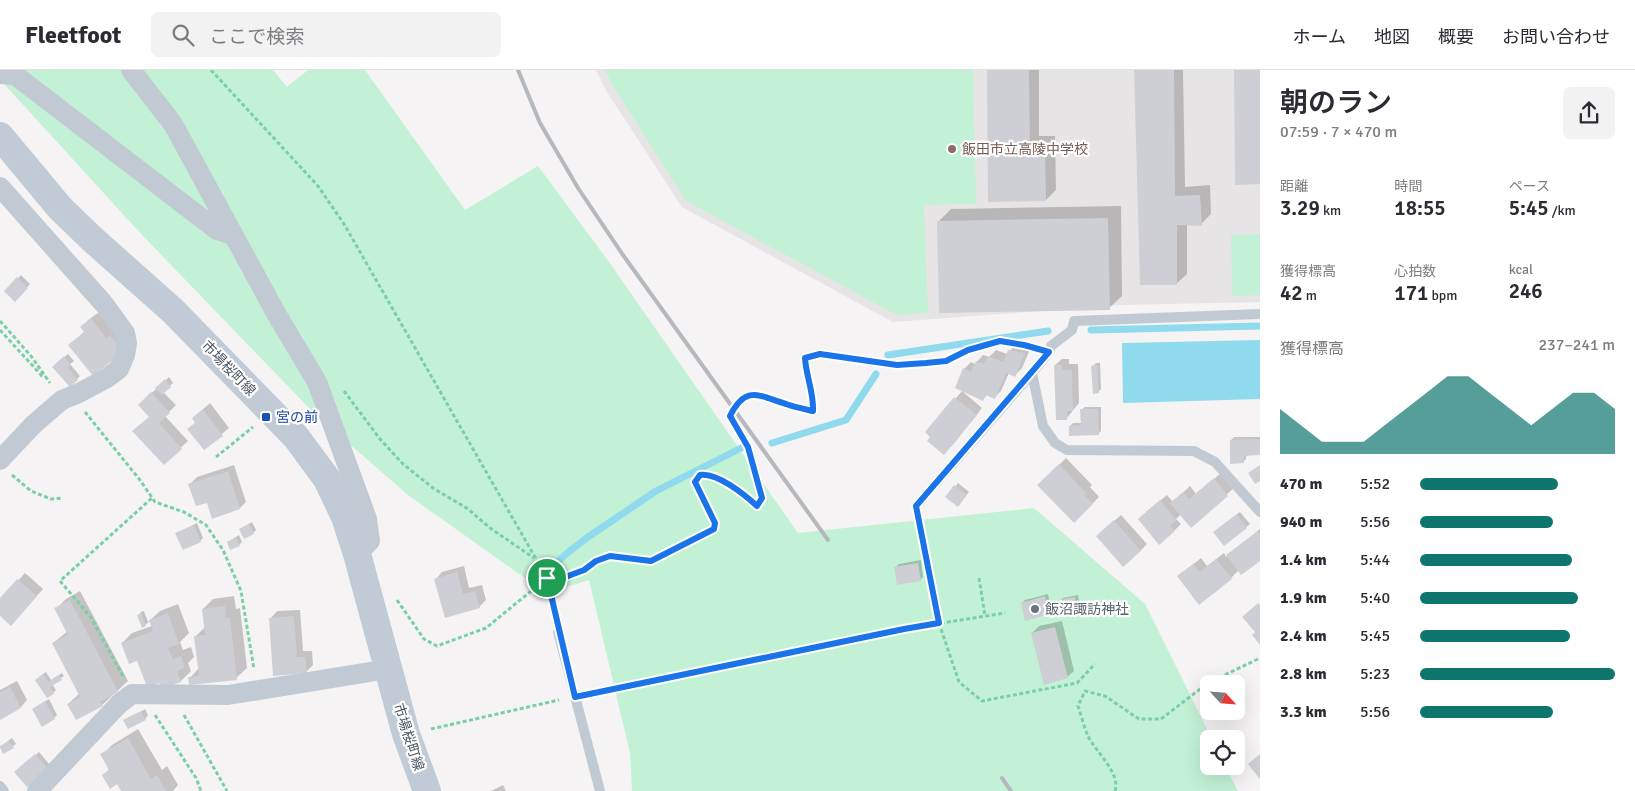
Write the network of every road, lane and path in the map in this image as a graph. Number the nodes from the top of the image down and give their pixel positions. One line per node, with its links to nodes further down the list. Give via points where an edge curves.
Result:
1 (131, 70): 6 (street, via 173,124)
2 (210, 70): 23 (path, via 318,186 344,224)
3 (0, 74): 6 (street, via 14,75 216,230)
4 (0, 136): 22 (main road, 市場桜町線, via 60,208 173,311 296,437 327,479 345,517)
5 (0, 187): 14 (street, via 104,304 125,333 127,343 120,369)
6 (233, 234): 22 (street, via 317,382 367,519 370,541)
7 (1260, 314): 10 (lane, via 1074,321 1072,330 1051,346)
8 (0, 321): 12 (path)
9 (0, 330): 12 (path)
10 (1049, 352): 11 (lane); 24 (path, via 1000,341 968,350 946,361 926,363 897,365 820,354 805,358 813,411 760,394 748,396 737,403 730,416 748,447 762,498 757,506 743,493 706,474 700,475 695,482 715,523 714,529 651,561 610,556 568,576)
11 (1032, 373): 20 (lane); 21 (lane, via 1043,426 1055,443 1067,450 1194,451 1215,462)
12 (45, 376): 14 (path)
13 (342, 388): 23 (path, via 403,464)
14 (67, 398): 17 (street, via 34,424); 19 (path)
15 (254, 426): 16 (path)
16 (216, 457)
17 (4, 466): 18 (path, via 30,491 51,499)
18 (63, 498)
19 (152, 498): 34 (path, via 206,525 223,550 241,591); 35 (path, via 60,581 90,616)
20 (916, 506): 29 (path)
21 (1260, 512)
22 (357, 554): 33 (main road, 市場桜町線)
23 (536, 559): 24 (path)
24 (547, 578): 26 (path, via 486,628 437,646 424,639); 30 (path)
25 (979, 578): 28 (path)
26 (392, 593)
27 (1005, 613): 28 (path)
28 (985, 616): 29 (path)
29 (939, 623): 32 (path, via 959,682 982,701 1077,683); 36 (path)
30 (558, 632): 36 (lane)
31 (1260, 658): 46 (path, via 1208,683 1160,719 1139,719 1105,696 1086,691 1078,706 1088,736 1106,761 1117,786)
32 (1095, 664)
33 (388, 669): 34 (street); 44 (main road, 市場桜町線, via 406,734)
34 (257, 690): 35 (street, via 228,695)
35 (137, 694): 41 (street, via 119,704); 42 (path)
36 (575, 697): 38 (path); 45 (lane)
37 (178, 712): 43 (path, via 186,716)
38 (443, 726)
39 (0, 786): 40 (lane)
40 (4, 791)
41 (37, 791)
42 (202, 791)
43 (227, 791)
44 (427, 791)
45 (600, 791)
46 (1115, 791)

